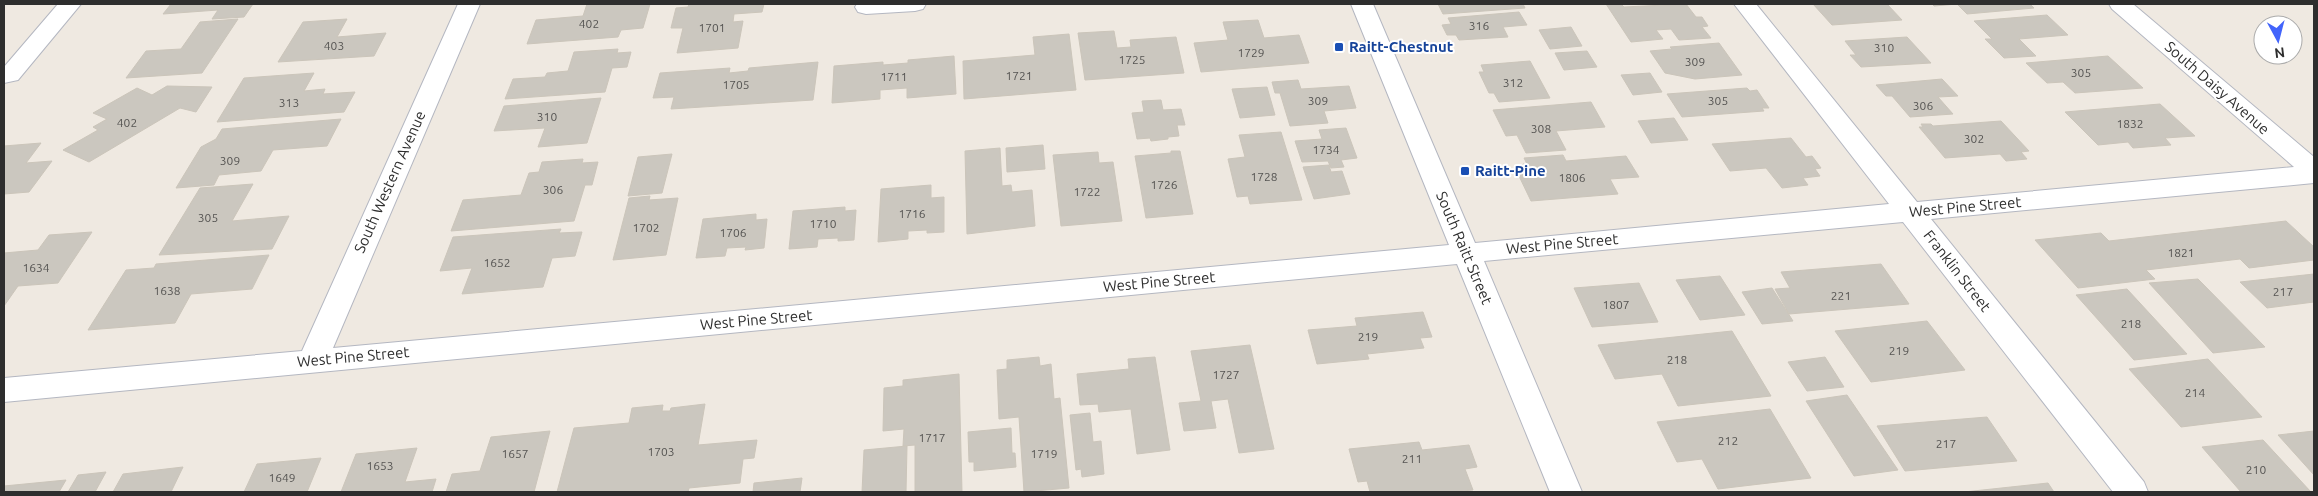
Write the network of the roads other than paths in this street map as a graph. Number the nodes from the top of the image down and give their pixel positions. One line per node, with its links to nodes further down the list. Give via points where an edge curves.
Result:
1 (70, 4): 8 (street)
2 (469, 4): 12 (street, South Western Avenue)
3 (915, 4): 7 (street)
4 (1362, 4): 11 (street, South Raitt Street)
5 (1745, 4): 10 (street, Franklin Street)
6 (2120, 4): 9 (street, South Daisy Avenue)
7 (866, 7)
8 (7, 75)
9 (2314, 173): 10 (street, West Pine Street)
10 (1910, 212): 11 (street, West Pine Street); 15 (street, Franklin Street)
11 (1466, 253): 12 (street, West Pine Street); 14 (street, South Raitt Street)
12 (312, 361): 13 (street, West Pine Street)
13 (4, 390)
14 (1566, 492)
15 (2132, 492)

